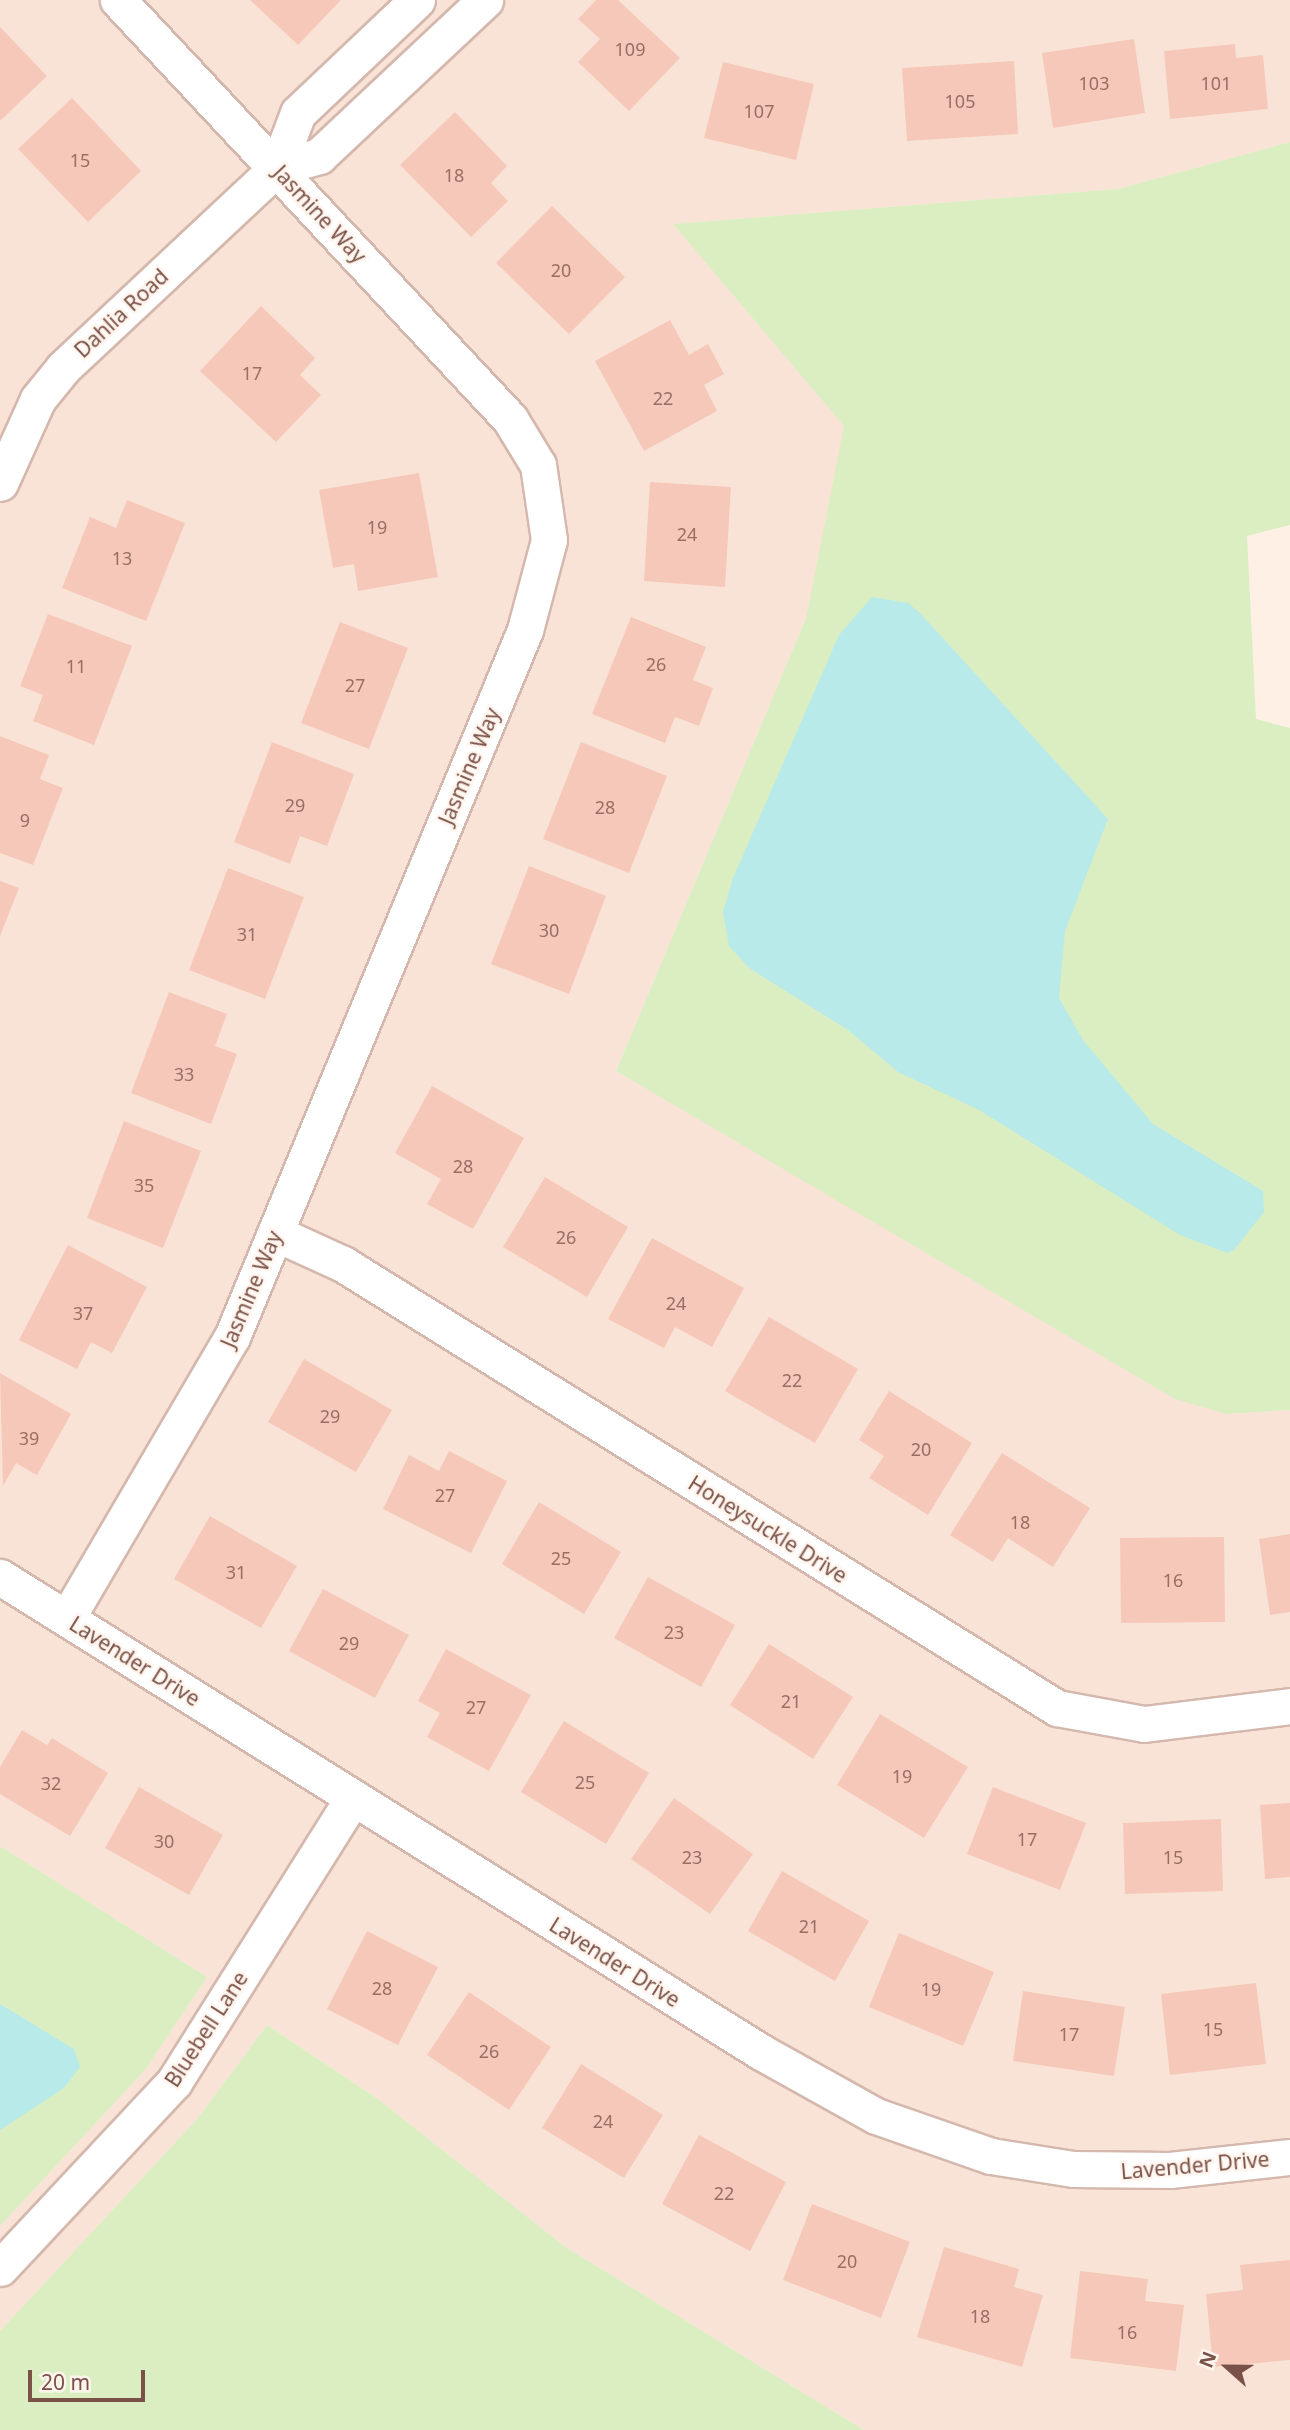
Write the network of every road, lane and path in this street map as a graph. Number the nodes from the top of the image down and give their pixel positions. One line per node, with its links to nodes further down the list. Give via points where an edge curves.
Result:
1 (118, 0): 4 (street, Jasmine Way)
2 (417, 0): 4 (street, Dahlia Road, via 298,113)
3 (485, 0): 4 (street, Dahlia Road, via 319,156)
4 (277, 168): 5 (street, Dahlia Road, via 50,381); 6 (street, Jasmine Way, via 510,419 538,465 549,540 529,621)
5 (0, 483)
6 (275, 1233): 8 (street, Jasmine Way, via 211,1380); 9 (street, Honeysuckle Drive, via 343,1264 1057,1708 1144,1724)
7 (0, 1577): 8 (street, Lavender Drive)
8 (66, 1619): 10 (street, Lavender Drive)
9 (1290, 1706)
10 (353, 1798): 11 (street, Lavender Drive, via 799,2076 911,2131 990,2156 1073,2169 1170,2170); 12 (street, Bluebell Lane, via 174,2081)
11 (1290, 2157)
12 (0, 2268)

